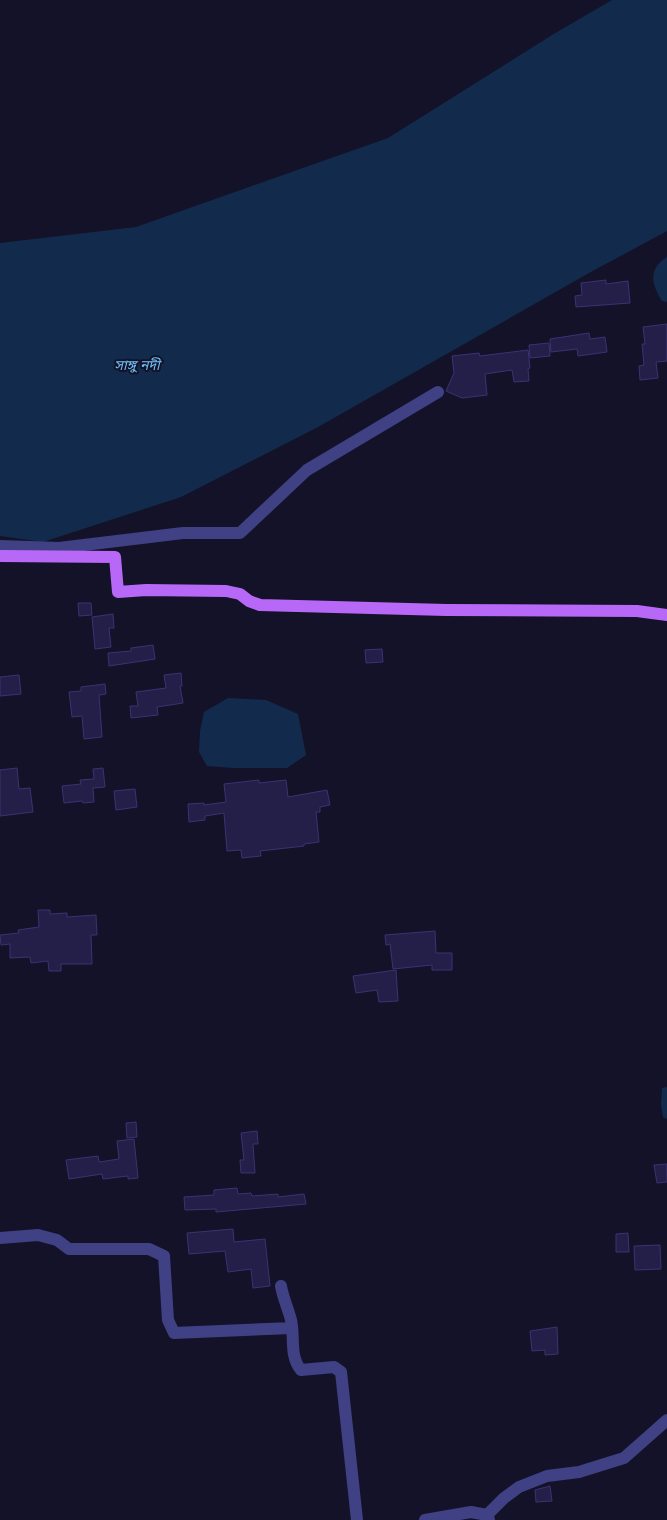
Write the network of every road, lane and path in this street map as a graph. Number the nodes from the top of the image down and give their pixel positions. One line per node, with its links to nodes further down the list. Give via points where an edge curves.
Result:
1 (438, 392): 2 (street, via 307,470 240,533 183,532 60,548)
2 (0, 546)
3 (0, 556): 4 (main road, via 115,557 118,592 226,591 240,594 260,605 638,611)
4 (667, 615)
5 (0, 1238): 7 (street, via 38,1235 57,1240 69,1249 149,1249 164,1256 168,1320 174,1333)
6 (281, 1286): 7 (street)
7 (292, 1328): 10 (street, via 293,1352 301,1370 334,1367 341,1372)
8 (667, 1420): 9 (street, via 624,1458 579,1472 547,1476 519,1487 504,1498)
9 (488, 1517): 11 (street, via 471,1512)
10 (357, 1520)
11 (424, 1520)

